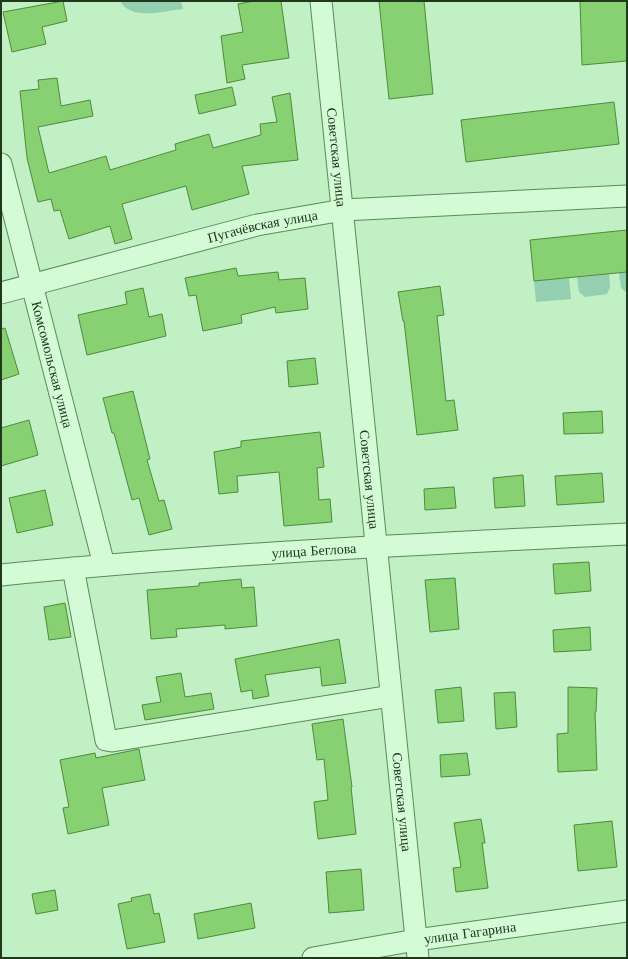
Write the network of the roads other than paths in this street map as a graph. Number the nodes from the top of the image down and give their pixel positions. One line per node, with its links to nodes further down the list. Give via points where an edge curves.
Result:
1 (321, 1): 4 (street, Советская улица)
2 (1, 164): 5 (street, Комсомольская улица)
3 (627, 196): 4 (street, Пугачёвская улица)
4 (343, 210): 5 (street, Пугачёвская улица, via 257,225); 8 (street, Советская улица)
5 (31, 284): 6 (street, Пугачёвская улица); 9 (street, Комсомольская улица)
6 (1, 293)
7 (627, 534): 8 (street, улица Беглова)
8 (375, 547): 9 (street, улица Беглова); 12 (street, Советская улица)
9 (104, 565): 10 (street, улица Беглова)
10 (74, 568): 11 (street, улица Беглова); 12 (street, via 106,740)
11 (1, 575)
12 (391, 696): 14 (street, Советская улица)
13 (627, 911): 14 (street, улица Гагарина)
14 (417, 949): 15 (street, улица Гагарина)
15 (314, 958)

